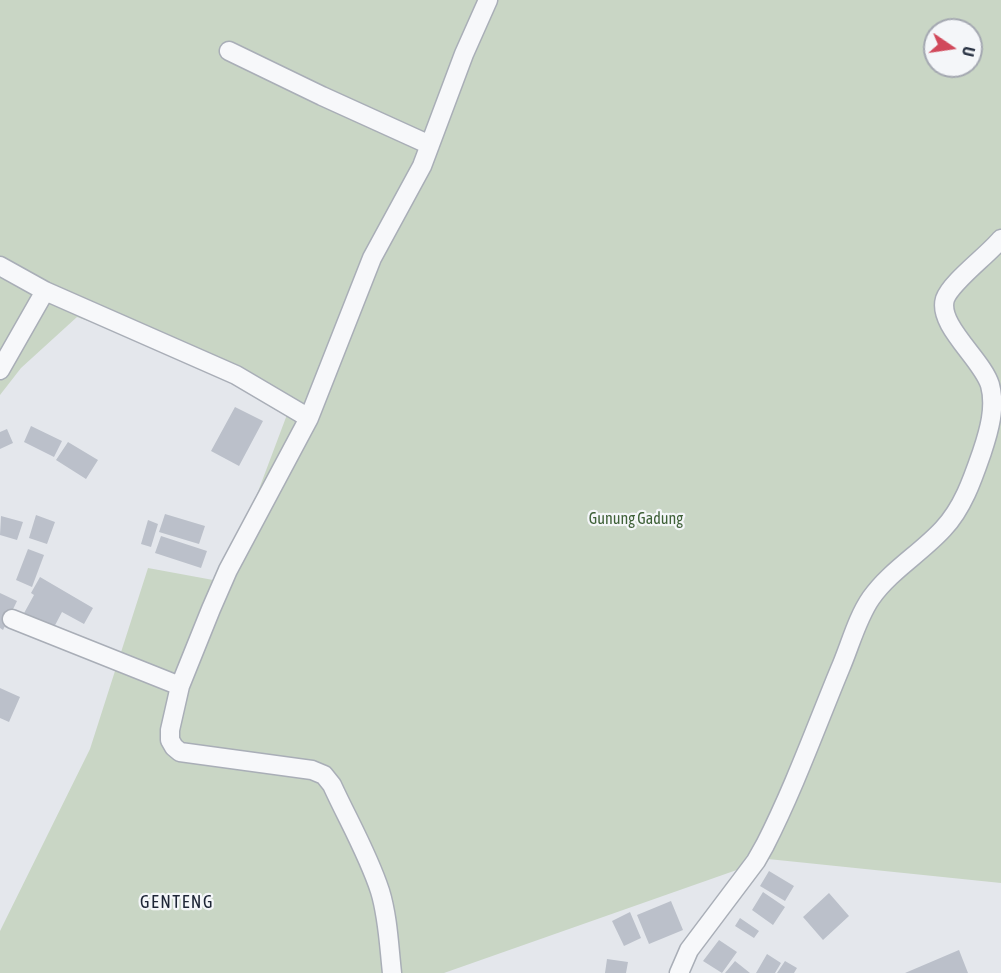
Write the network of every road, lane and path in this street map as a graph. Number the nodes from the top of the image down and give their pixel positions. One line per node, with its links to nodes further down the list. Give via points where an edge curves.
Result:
1 (481, 2): 3 (street)
2 (229, 51): 3 (street)
3 (430, 145): 8 (street, via 372,258)
4 (1001, 239): 12 (street, via 954,286 944,307 946,318 983,370 992,400 988,435 968,488 943,529 871,598 765,844 689,950)
5 (0, 266): 6 (street)
6 (45, 291): 7 (street); 8 (street, via 236,375)
7 (0, 370)
8 (309, 418): 10 (street, via 228,570)
9 (12, 619): 10 (street)
10 (180, 686): 11 (street, via 170,740 180,752 312,770 324,775 332,785 380,891)
11 (392, 973)
12 (679, 973)

